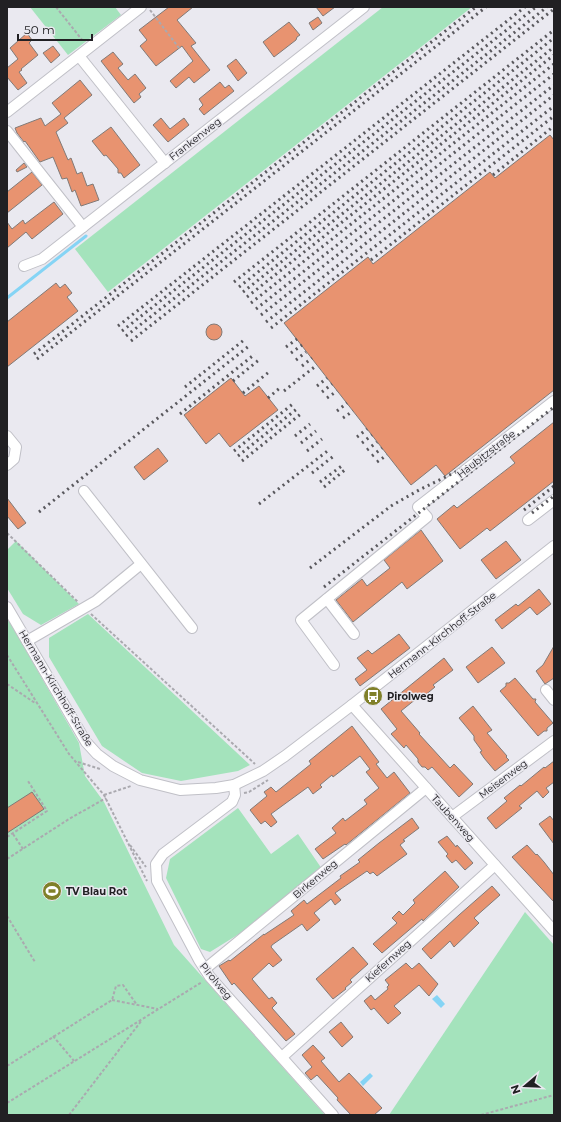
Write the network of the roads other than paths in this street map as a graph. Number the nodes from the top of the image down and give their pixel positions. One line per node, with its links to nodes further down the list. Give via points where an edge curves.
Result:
1 (141, 7): 3 (street)
2 (364, 7): 6 (street, Frankenweg)
3 (79, 56): 4 (street); 6 (street)
4 (7, 112)
5 (7, 131): 7 (street)
6 (165, 163): 7 (street, Frankenweg)
7 (83, 227): 8 (street, Frankenweg, via 42,259)
8 (24, 266)
9 (554, 401): 17 (street, Haubitzstraße, via 418,507 427,517)
10 (7, 436): 11 (street, via 16,447 14,459)
11 (7, 465)
12 (84, 491): 16 (street)
13 (554, 500): 14 (street)
14 (528, 520)
15 (554, 546): 25 (street, Hermann-Kirchhoff-Straße)
16 (141, 564): 19 (street); 21 (street, via 96,601)
17 (327, 599): 20 (street); 22 (street, via 301,620)
18 (7, 607): 21 (street, Hermann-Kirchhoff-Straße)
19 (192, 628)
20 (354, 634)
21 (27, 641): 27 (street, Hermann-Kirchhoff-Straße, via 86,742 113,766 140,780 180,790)
22 (334, 665)
23 (546, 690): 24 (street)
24 (554, 700)
25 (352, 705): 27 (street, Hermann-Kirchhoff-Straße, via 263,771); 28 (street, Taubenweg)
26 (554, 741): 29 (street, Meisenweg)
27 (234, 785): 32 (street, Pirolweg, via 235,795 232,802 163,854 156,864 153,884)
28 (426, 788): 29 (street, Taubenweg); 32 (street, Birkenweg)
29 (452, 817): 30 (street, Taubenweg)
30 (495, 865): 31 (street, Taubenweg); 33 (street, Kiefernweg)
31 (554, 931)
32 (208, 973): 33 (street, Pirolweg)
33 (282, 1056): 34 (street, Pirolweg)
34 (333, 1115)

